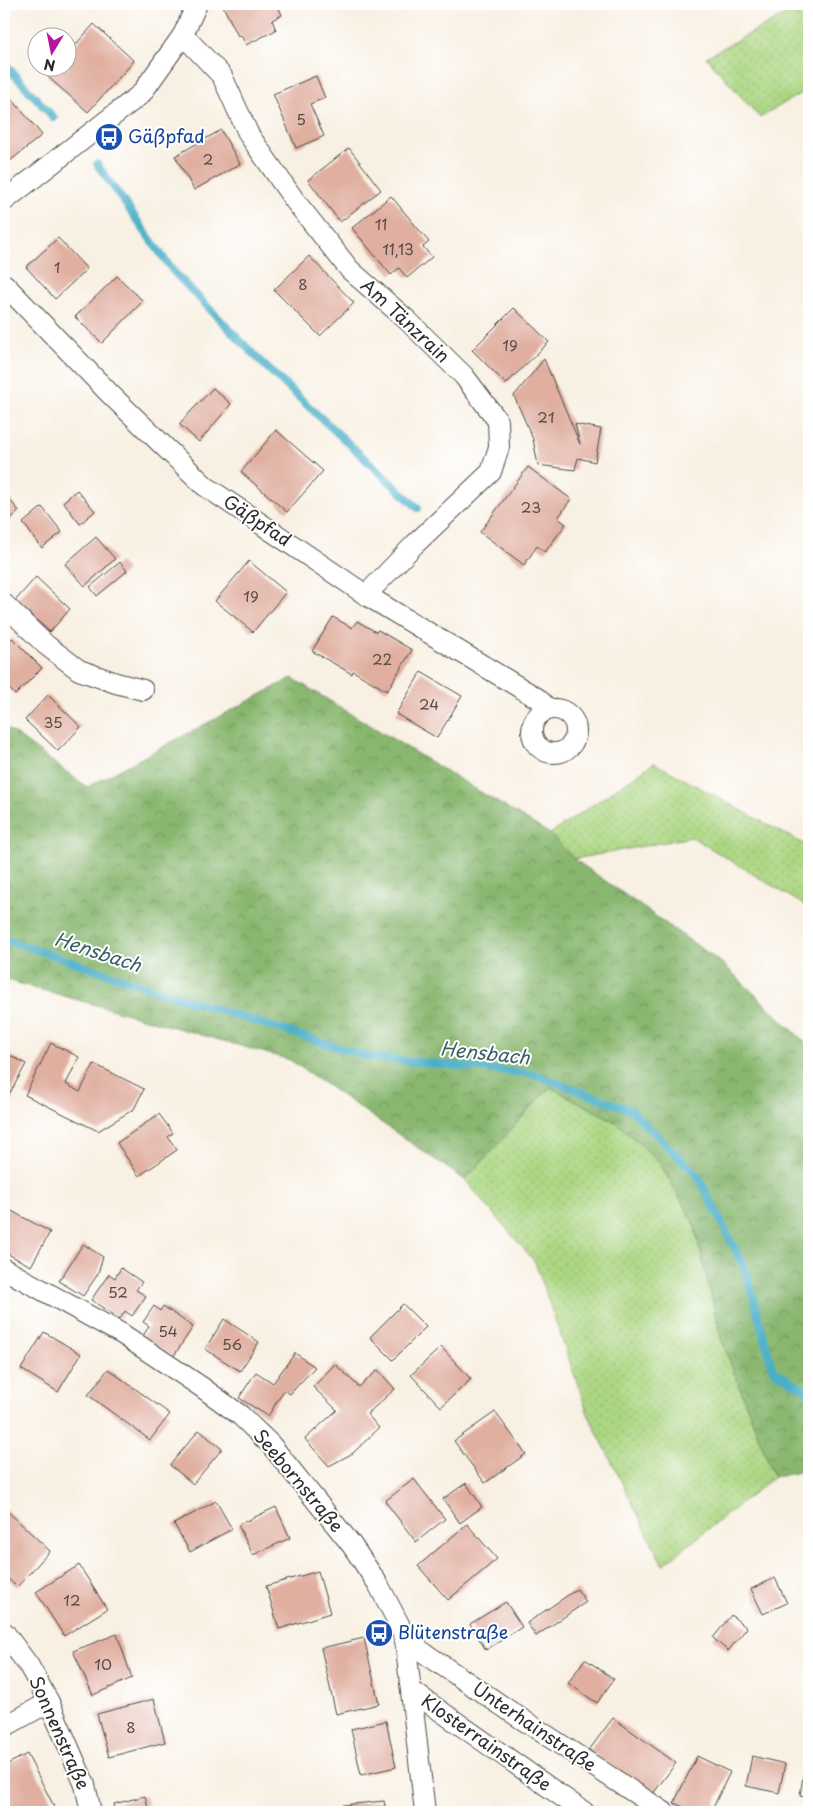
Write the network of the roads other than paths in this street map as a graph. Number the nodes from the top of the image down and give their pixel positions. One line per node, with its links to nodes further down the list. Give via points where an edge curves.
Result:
1 (196, 4): 2 (street)
2 (183, 35): 3 (street, via 141,94); 5 (street, Am Tänzrain, via 222,76 249,135 295,201 350,270 408,320 464,376 498,421 499,448 491,472)
3 (4, 201)
4 (4, 284): 5 (street, Gäßpfad, via 108,394 205,486)
5 (366, 595): 8 (street, Gäßpfad, via 537,698)
6 (4, 604): 7 (street, via 79,670)
7 (143, 690)
8 (549, 709)
9 (4, 1269): 11 (street, Seebornstraße, via 122,1334 240,1415 271,1445 351,1544 378,1584)
10 (4, 1632): 13 (street, Sonnenstraße, via 29,1666)
11 (405, 1640): 12 (street, Seebornstraße); 18 (street, Unterhainstraße)
12 (412, 1691): 16 (street, Seebornstraße); 17 (street, Klosterrainstraße)
13 (49, 1702): 14 (street); 15 (street, Sonnenstraße, via 84,1785)
14 (4, 1727)
15 (91, 1812)
16 (425, 1812)
17 (584, 1812)
18 (664, 1812)

